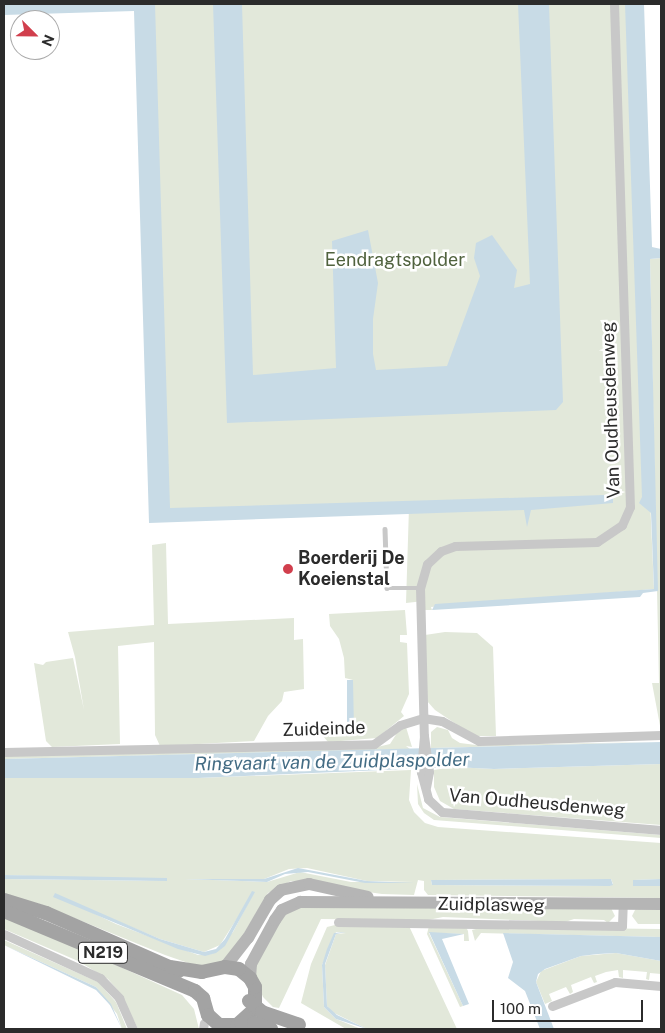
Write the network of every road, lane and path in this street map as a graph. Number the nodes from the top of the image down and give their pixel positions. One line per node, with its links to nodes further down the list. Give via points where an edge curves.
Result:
1 (614, 4): 3 (street, Van Oudheusdenweg, via 630,507 622,525 597,542 447,548 427,564)
2 (385, 528): 3 (lane, via 387,588)
3 (420, 588): 4 (street, Van Oudheusdenweg)
4 (423, 718): 5 (street, via 442,721 479,741); 6 (street, Zuideinde, via 408,721 378,743 369,744); 7 (street, Van Oudheusdenweg, via 426,787 428,799 436,808 454,814)
5 (661, 735)
6 (4, 752)
7 (661, 830)
8 (4, 900): 16 (main road, N219, via 46,914)
9 (381, 900): 10 (main road, Zuidplasweg); 15 (main road, Zuidplasweg, via 308,884 290,887 270,900); 18 (main road, Zuidplasweg, via 314,901 290,905 282,910 267,932 251,964)
10 (623, 903): 11 (main road, Zuidplasweg); 13 (street, Zuidplasweg, via 622,926)
11 (661, 904)
12 (4, 911): 16 (main road, N219)
13 (338, 922)
14 (4, 934): 26 (street, via 100,978 119,998)
15 (228, 970): 17 (main road, N219); 18 (main road); 21 (main road, via 244,983 249,1002)
16 (168, 974): 17 (main road, N219); 20 (main road, N219, via 187,994)
17 (209, 975): 20 (main road)
18 (250, 978): 21 (main road)
19 (661, 986): 22 (street, via 615,982)
20 (198, 1000): 24 (main road, N219); 24 (main road, N219, via 211,1019)
21 (256, 1002): 23 (main road); 25 (main road)
22 (552, 1006)
23 (241, 1023): 24 (main road); 27 (main road, via 254,1023)
24 (212, 1027)
25 (304, 1027)
26 (133, 1029)
27 (271, 1029)

